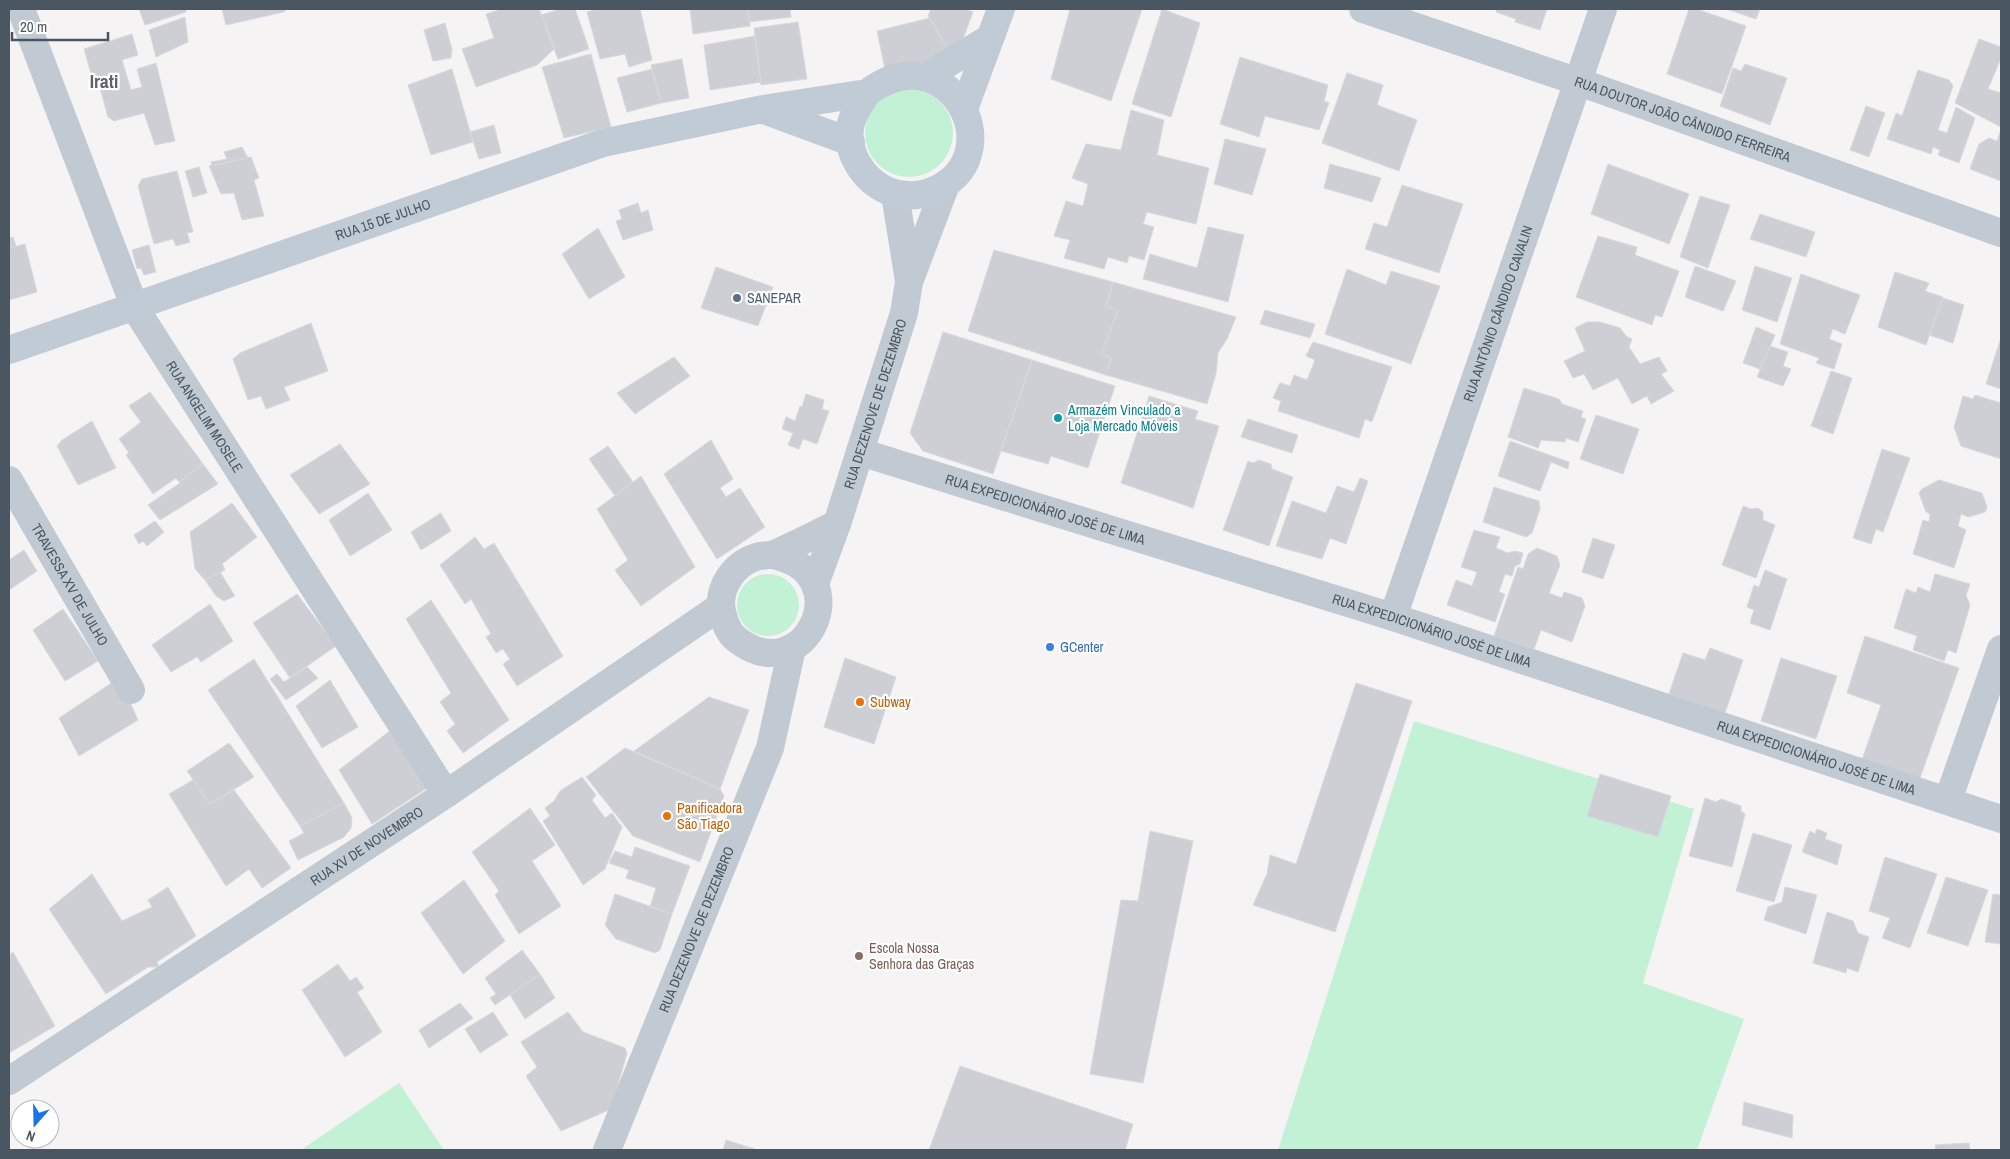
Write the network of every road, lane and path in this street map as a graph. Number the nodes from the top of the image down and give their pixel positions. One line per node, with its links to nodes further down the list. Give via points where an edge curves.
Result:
1 (21, 9): 16 (street, RUA ANGELIM MOSELE)
2 (1001, 9): 5 (main road)
3 (1363, 9): 7 (street, RUA DOUTOR JOÃO CÂNDIDO FERREIRA)
4 (1603, 9): 7 (street, RUA ANTÔNIO CÂNDIDO CAVALIN)
5 (990, 38): 6 (main road); 9 (main road)
6 (925, 77): 8 (main road, via 894,78); 9 (main road, via 948,89)
7 (1579, 82): 14 (street, RUA DOUTOR JOÃO CÂNDIDO FERREIRA); 24 (street, RUA ANTÔNIO CÂNDIDO CAVALIN)
8 (868, 93): 10 (main road, RUA 15 DE JULHO); 11 (main road, via 857,108 851,125)
9 (964, 108): 12 (main road, via 970,124 970,141 959,172)
10 (763, 109): 11 (main road); 16 (main road, RUA 15 DE JULHO, via 603,143)
11 (851, 142): 13 (main road, via 855,160 865,175 879,187)
12 (946, 184): 13 (main road, via 913,196); 15 (street, RUA DEZENOVE DE DEZEMBRO)
13 (895, 194): 15 (street, RUA DEZENOVE DE DEZEMBRO)
14 (2001, 233)
15 (909, 282): 18 (street, RUA DEZENOVE DE DEZEMBRO, via 904,314)
16 (135, 308): 17 (main road, RUA 15 DE JULHO); 28 (street, RUA ANGELIM MOSELE)
17 (9, 350)
18 (860, 452): 20 (street, RUA DEZENOVE DE DEZEMBRO); 24 (street, RUA EXPEDICIONÁRIO JOSÉ DE LIMA)
19 (9, 480): 27 (street, TRAVESSA XV DE JULHO)
20 (836, 524): 21 (street); 22 (street, RUA DEZENOVE DE DEZEMBRO)
21 (772, 555): 22 (street, via 798,563); 23 (street, via 756,557 730,575 723,590)
22 (815, 584): 25 (street, via 819,599 816,621 804,640)
23 (721, 606): 25 (street, via 733,636 745,646 760,652); 28 (street, RUA XV DE NOVEMBRO)
24 (1393, 617): 29 (street, RUA EXPEDICIONÁRIO JOSÉ DE LIMA)
25 (792, 648): 32 (street, RUA DEZENOVE DE DEZEMBRO, via 770,748)
26 (2001, 650): 29 (street)
27 (131, 690)
28 (446, 794): 31 (street, RUA XV DE NOVEMBRO)
29 (1948, 800): 30 (street, RUA EXPEDICIONÁRIO JOSÉ DE LIMA)
30 (2001, 819)
31 (9, 1081)
32 (607, 1150)

